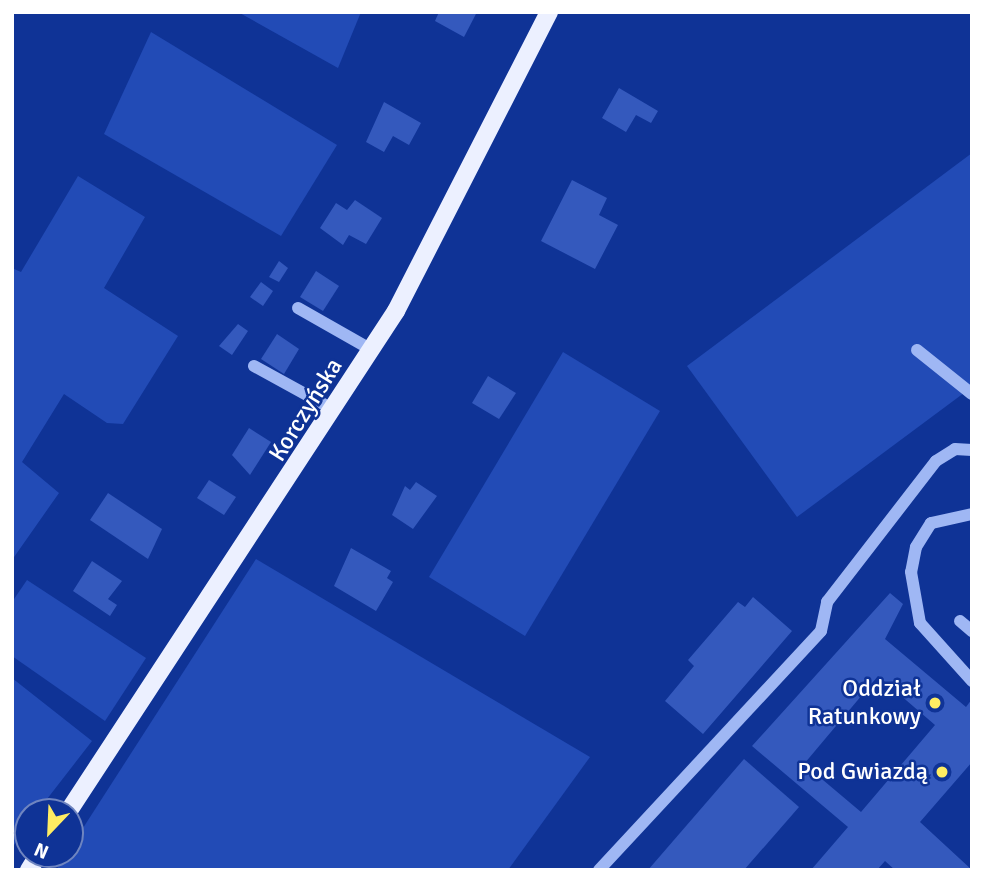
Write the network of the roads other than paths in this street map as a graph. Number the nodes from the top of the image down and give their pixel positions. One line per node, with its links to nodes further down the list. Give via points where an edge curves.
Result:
1 (550, 12): 3 (main road, Korczyńska, via 448,218)
2 (298, 308): 3 (lane)
3 (372, 350): 7 (main road, Korczyńska)
4 (917, 350): 6 (lane)
5 (254, 366): 7 (lane)
6 (972, 394)
7 (334, 410): 13 (main road, Korczyńska)
8 (972, 450): 14 (lane, via 955,449 936,461 827,602 821,631)
9 (972, 514): 12 (lane, via 931,523 916,547 911,572 920,624)
10 (960, 621): 11 (lane)
11 (972, 631)
12 (972, 681)
13 (77, 798)
14 (599, 870)

